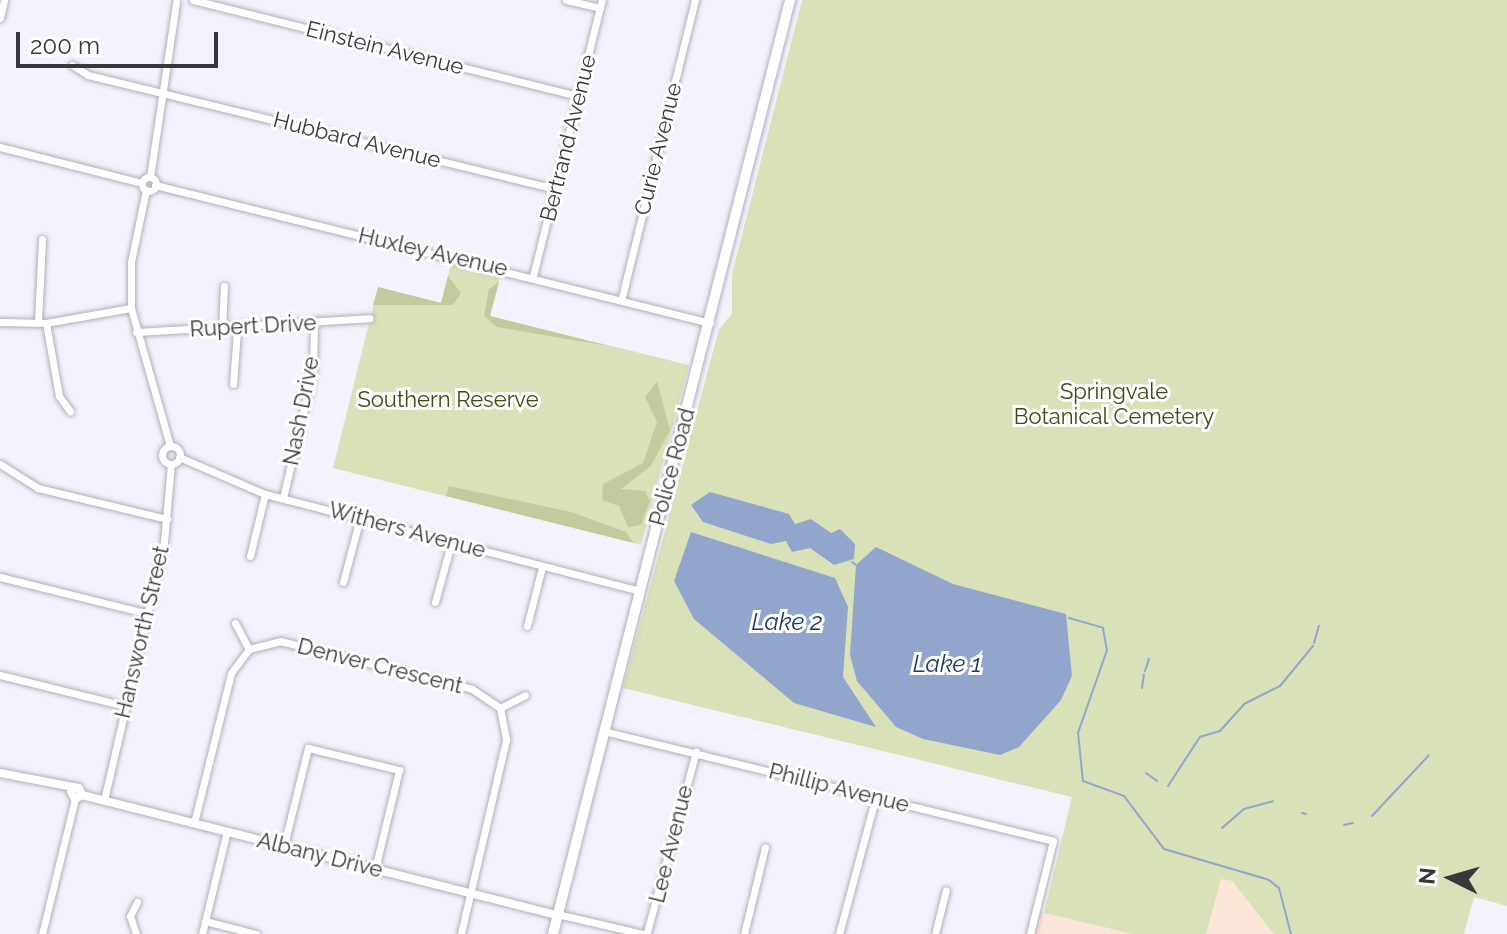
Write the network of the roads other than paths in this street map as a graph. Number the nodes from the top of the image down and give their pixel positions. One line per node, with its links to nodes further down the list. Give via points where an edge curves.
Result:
1 (4, 0): 8 (street)
2 (193, 0): 11 (street, Einstein Avenue)
3 (566, 0): 7 (street)
4 (695, 0): 19 (street, Curie Avenue)
5 (790, 0): 25 (main road, Police Road)
6 (177, 1): 10 (street)
7 (601, 4): 11 (street, Bertrand Avenue)
8 (0, 18)
9 (72, 65): 10 (street, Hubbard Avenue)
10 (159, 91): 13 (street); 15 (street, Hubbard Avenue)
11 (577, 96): 15 (street, Bertrand Avenue)
12 (0, 147): 14 (street)
13 (153, 181): 14 (street); 17 (street, Huxley Avenue)
14 (144, 187): 20 (street, via 131,262)
15 (554, 189): 17 (street, Bertrand Avenue)
16 (42, 239): 23 (street)
17 (533, 276): 19 (street, Huxley Avenue)
18 (224, 286): 26 (street)
19 (622, 297): 25 (street, Huxley Avenue)
20 (131, 308): 23 (street); 28 (street)
21 (370, 318): 24 (street, Rupert Drive)
22 (0, 322): 23 (street)
23 (42, 323): 30 (street, via 59,396)
24 (314, 323): 27 (street, Rupert Drive); 36 (street, Nash Drive, via 313,370)
25 (710, 323): 44 (main road, Police Road)
26 (222, 330): 27 (street, Rupert Drive); 28 (street, Rupert Drive)
27 (237, 331): 29 (street)
28 (136, 332): 31 (street, via 157,381)
29 (233, 384)
30 (70, 411)
31 (170, 446): 32 (street); 34 (street, Hansworth Street, via 162,455)
32 (179, 457): 34 (street); 35 (street, Withers Avenue)
33 (0, 464): 38 (street, via 38,488)
34 (171, 464): 38 (street, Hansworth Street)
35 (265, 494): 36 (street, Withers Avenue); 40 (street)
36 (283, 498): 37 (street, Withers Avenue)
37 (360, 518): 39 (street, Withers Avenue); 43 (street)
38 (167, 519): 46 (street, Hansworth Street)
39 (452, 540): 41 (street, Withers Avenue); 45 (street)
40 (250, 556)
41 (542, 567): 44 (street, Withers Avenue); 48 (street)
42 (0, 577): 46 (street)
43 (343, 582)
44 (639, 591): 54 (main road, Police Road)
45 (435, 602)
46 (146, 613): 52 (street, Hansworth Street)
47 (235, 623): 49 (street)
48 (527, 626)
49 (249, 649): 53 (street, Denver Crescent, via 280,641 472,689); 60 (street, via 231,673)
50 (0, 675): 52 (street)
51 (525, 695): 53 (street)
52 (125, 706): 59 (street, Hansworth Street)
53 (500, 708): 66 (street, via 506,740)
54 (603, 729): 55 (street, Phillip Avenue); 68 (main road, Police Road)
55 (693, 751): 58 (street, Phillip Avenue); 72 (street, Lee Avenue)
56 (0, 773): 57 (street, Albany Drive)
57 (76, 795): 59 (street, Albany Drive); 73 (street)
58 (873, 796): 80 (street); 82 (street, Phillip Avenue, via 1053,841)
59 (104, 800): 60 (street, Albany Drive)
60 (194, 823): 61 (street, Albany Drive)
61 (227, 831): 62 (street, Albany Drive); 69 (street)
62 (284, 845): 64 (street, Albany Drive); 64 (street, via 308,748 399,770)
63 (765, 847): 79 (street)
64 (375, 869): 66 (street, Albany Drive)
65 (946, 890): 81 (street)
66 (468, 892): 68 (street, Albany Drive); 77 (street)
67 (137, 902): 74 (street, via 130,916)
68 (557, 915): 70 (street); 71 (main road, Police Road)
69 (205, 921): 75 (street); 76 (street)
70 (591, 924): 71 (street); 78 (street)
71 (553, 931)
72 (647, 933): 78 (street)
73 (42, 934)
74 (136, 934)
75 (202, 934)
76 (256, 934)
77 (461, 934)
78 (630, 934)
79 (744, 934)
80 (839, 934)
81 (935, 934)
82 (1030, 934)

